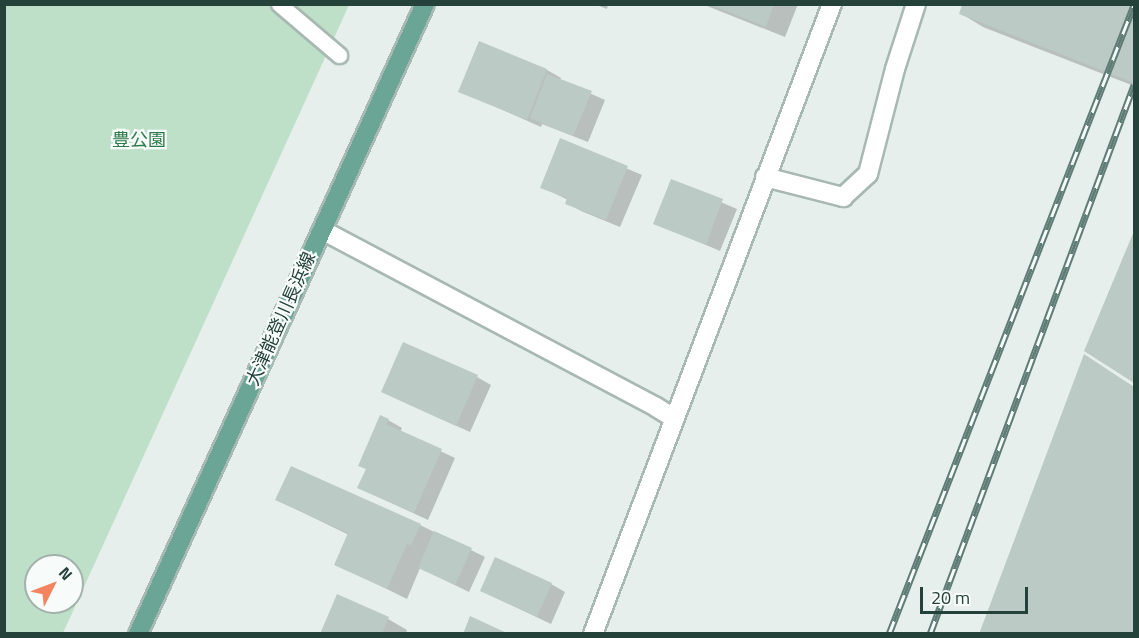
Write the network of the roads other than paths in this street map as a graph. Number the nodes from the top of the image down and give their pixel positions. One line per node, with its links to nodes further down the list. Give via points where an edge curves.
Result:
1 (279, 4): 5 (lane)
2 (425, 4): 7 (main road, 大津能登川長浜線)
3 (832, 4): 6 (street)
4 (915, 4): 6 (street, via 868,174 843,197)
5 (339, 55)
6 (765, 177): 8 (street)
7 (322, 230): 8 (street); 9 (main road, 大津能登川長浜線)
8 (675, 419): 10 (street)
9 (138, 633)
10 (593, 633)

